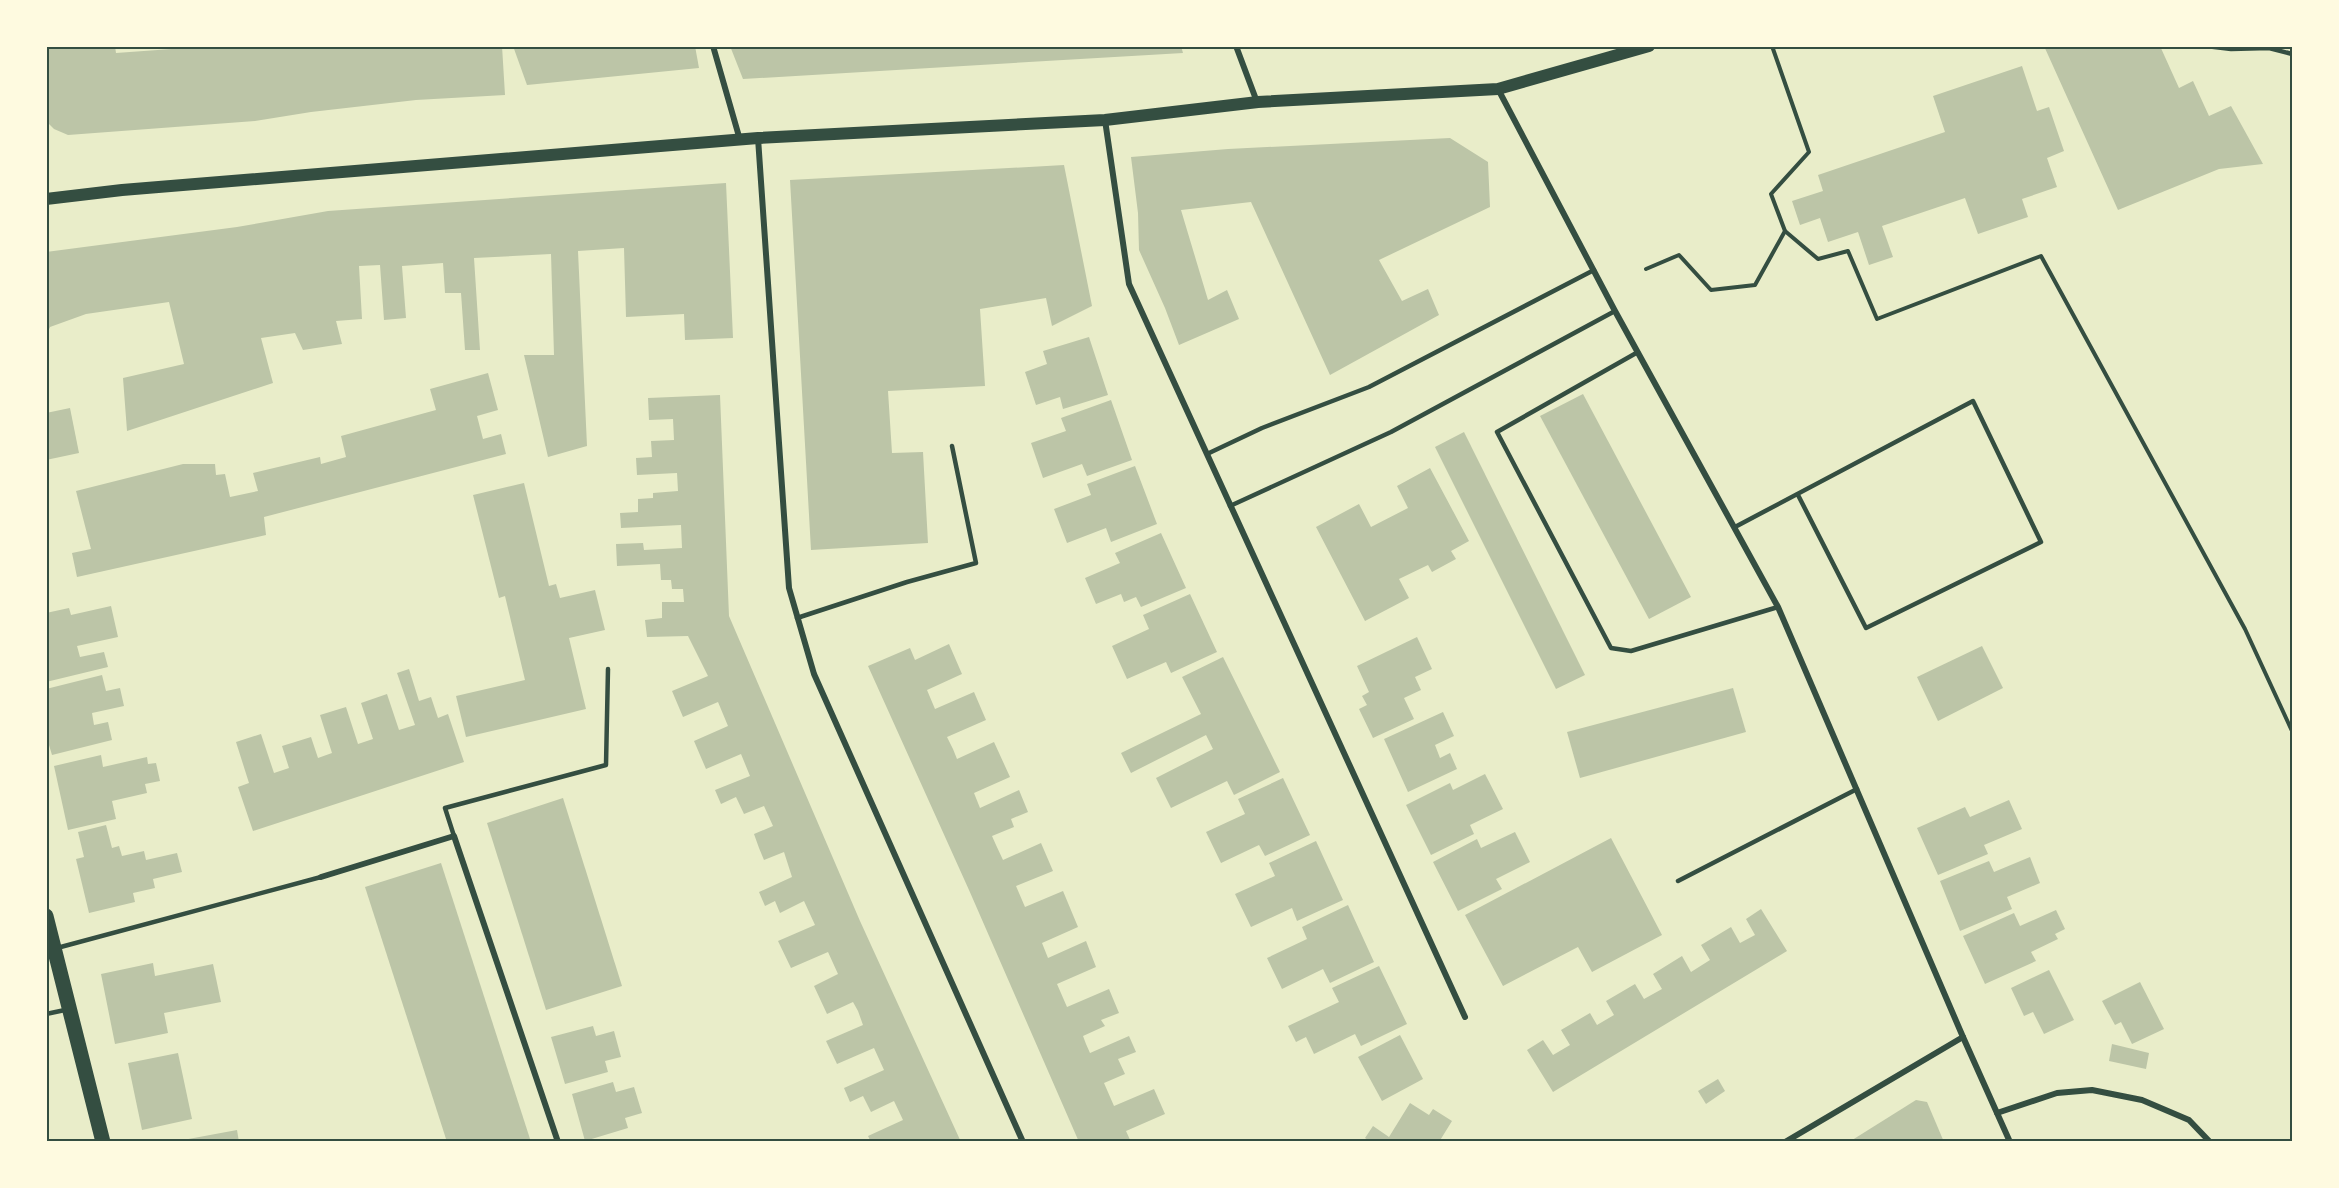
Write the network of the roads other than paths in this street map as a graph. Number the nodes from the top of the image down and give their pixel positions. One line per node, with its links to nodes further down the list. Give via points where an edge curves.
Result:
1 (713, 46): 10 (street)
2 (1236, 46): 7 (street)
3 (1649, 46): 6 (main road)
4 (2206, 46): 5 (lane, via 2269,48)
5 (2292, 54)
6 (1498, 89): 7 (main road); 12 (street)
7 (1258, 102): 8 (main road)
8 (1105, 120): 9 (main road); 16 (street, via 1129,284)
9 (759, 138): 10 (main road); 21 (street, via 789,588)
10 (740, 140): 11 (main road)
11 (46, 199)
12 (1594, 270): 13 (street); 16 (lane, via 1369,387 1262,428)
13 (1615, 311): 14 (street); 18 (lane, via 1391,432)
14 (1638, 352): 19 (street); 20 (lane, via 1497,432 1611,648 1631,651)
15 (952, 446): 21 (lane, via 976,563)
16 (1207, 454): 18 (street)
17 (1798, 495): 17 (lane, via 1972,401 2041,542 1866,628); 19 (lane)
18 (1230, 506): 31 (street)
19 (1735, 527): 20 (street)
20 (1779, 607): 23 (street)
21 (797, 618): 36 (street, via 818,685)
22 (608, 669): 24 (lane, via 606,765 445,808)
23 (1857, 789): 26 (lane); 32 (street)
24 (454, 836): 25 (street); 35 (street)
25 (321, 877): 28 (lane)
26 (1678, 881)
27 (46, 916): 28 (main road)
28 (54, 949): 29 (main road)
29 (71, 1008): 30 (lane); 34 (main road)
30 (46, 1014)
31 (1465, 1017)
32 (1963, 1037): 33 (street); 37 (street)
33 (1997, 1113): 38 (street); 39 (street, via 2057,1093 2092,1089 2142,1100 2189,1120)
34 (103, 1142)
35 (558, 1142)
36 (1023, 1142)
37 (1785, 1142)
38 (2010, 1142)
39 (2211, 1142)

